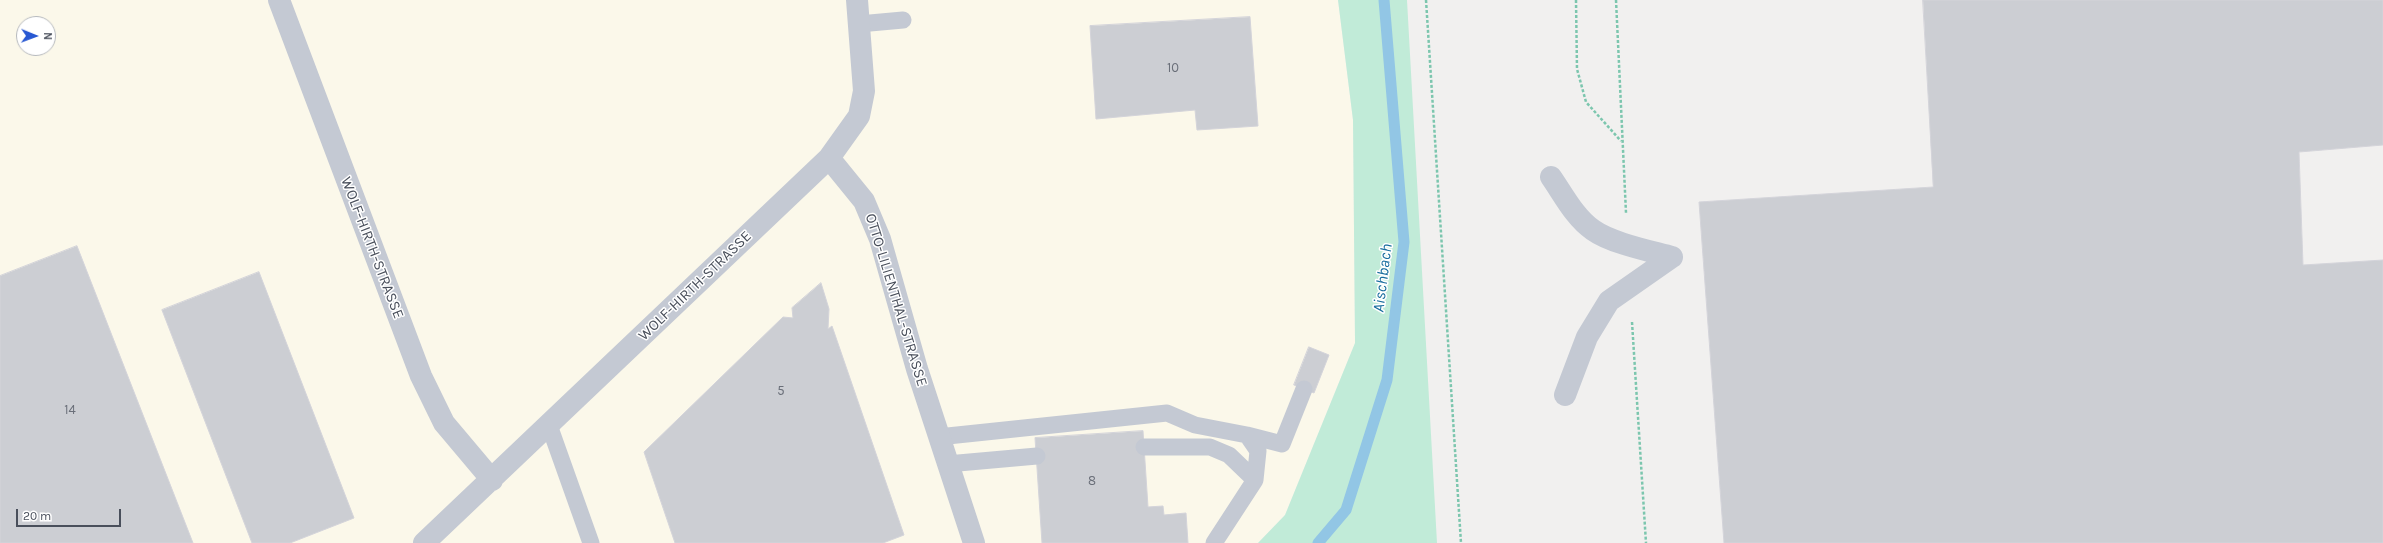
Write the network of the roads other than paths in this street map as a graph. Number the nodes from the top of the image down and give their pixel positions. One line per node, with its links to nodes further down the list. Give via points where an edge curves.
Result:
1 (279, 0): 15 (street, WOLF-HIRTH-STRASSE, via 420,376 444,423)
2 (857, 0): 4 (street)
3 (903, 20): 4 (lane)
4 (859, 24): 5 (street, via 864,91 859,116)
5 (829, 158): 9 (street, WOLF-HIRTH-STRASSE); 11 (street, OTTO-LILIENTHAL-STRASSE, via 864,201 880,239)
6 (1551, 177): 8 (street, via 1575,211 1593,230 1627,244 1672,257 1609,301 1587,337)
7 (1304, 389): 10 (lane, via 1282,444)
8 (1565, 395)
9 (549, 426): 15 (street, WOLF-HIRTH-STRASSE); 18 (lane)
10 (1247, 435): 11 (lane, via 1195,425 1167,413); 16 (lane, via 1258,451)
11 (938, 436): 14 (street, OTTO-LILIENTHAL-STRASSE)
12 (1144, 448): 16 (lane, via 1210,447 1230,455)
13 (1036, 456): 14 (lane)
14 (947, 464): 19 (street, OTTO-LILIENTHAL-STRASSE)
15 (492, 480): 17 (street, WOLF-HIRTH-STRASSE)
16 (1255, 480): 20 (lane)
17 (424, 543)
18 (591, 543)
19 (974, 543)
20 (1214, 543)

